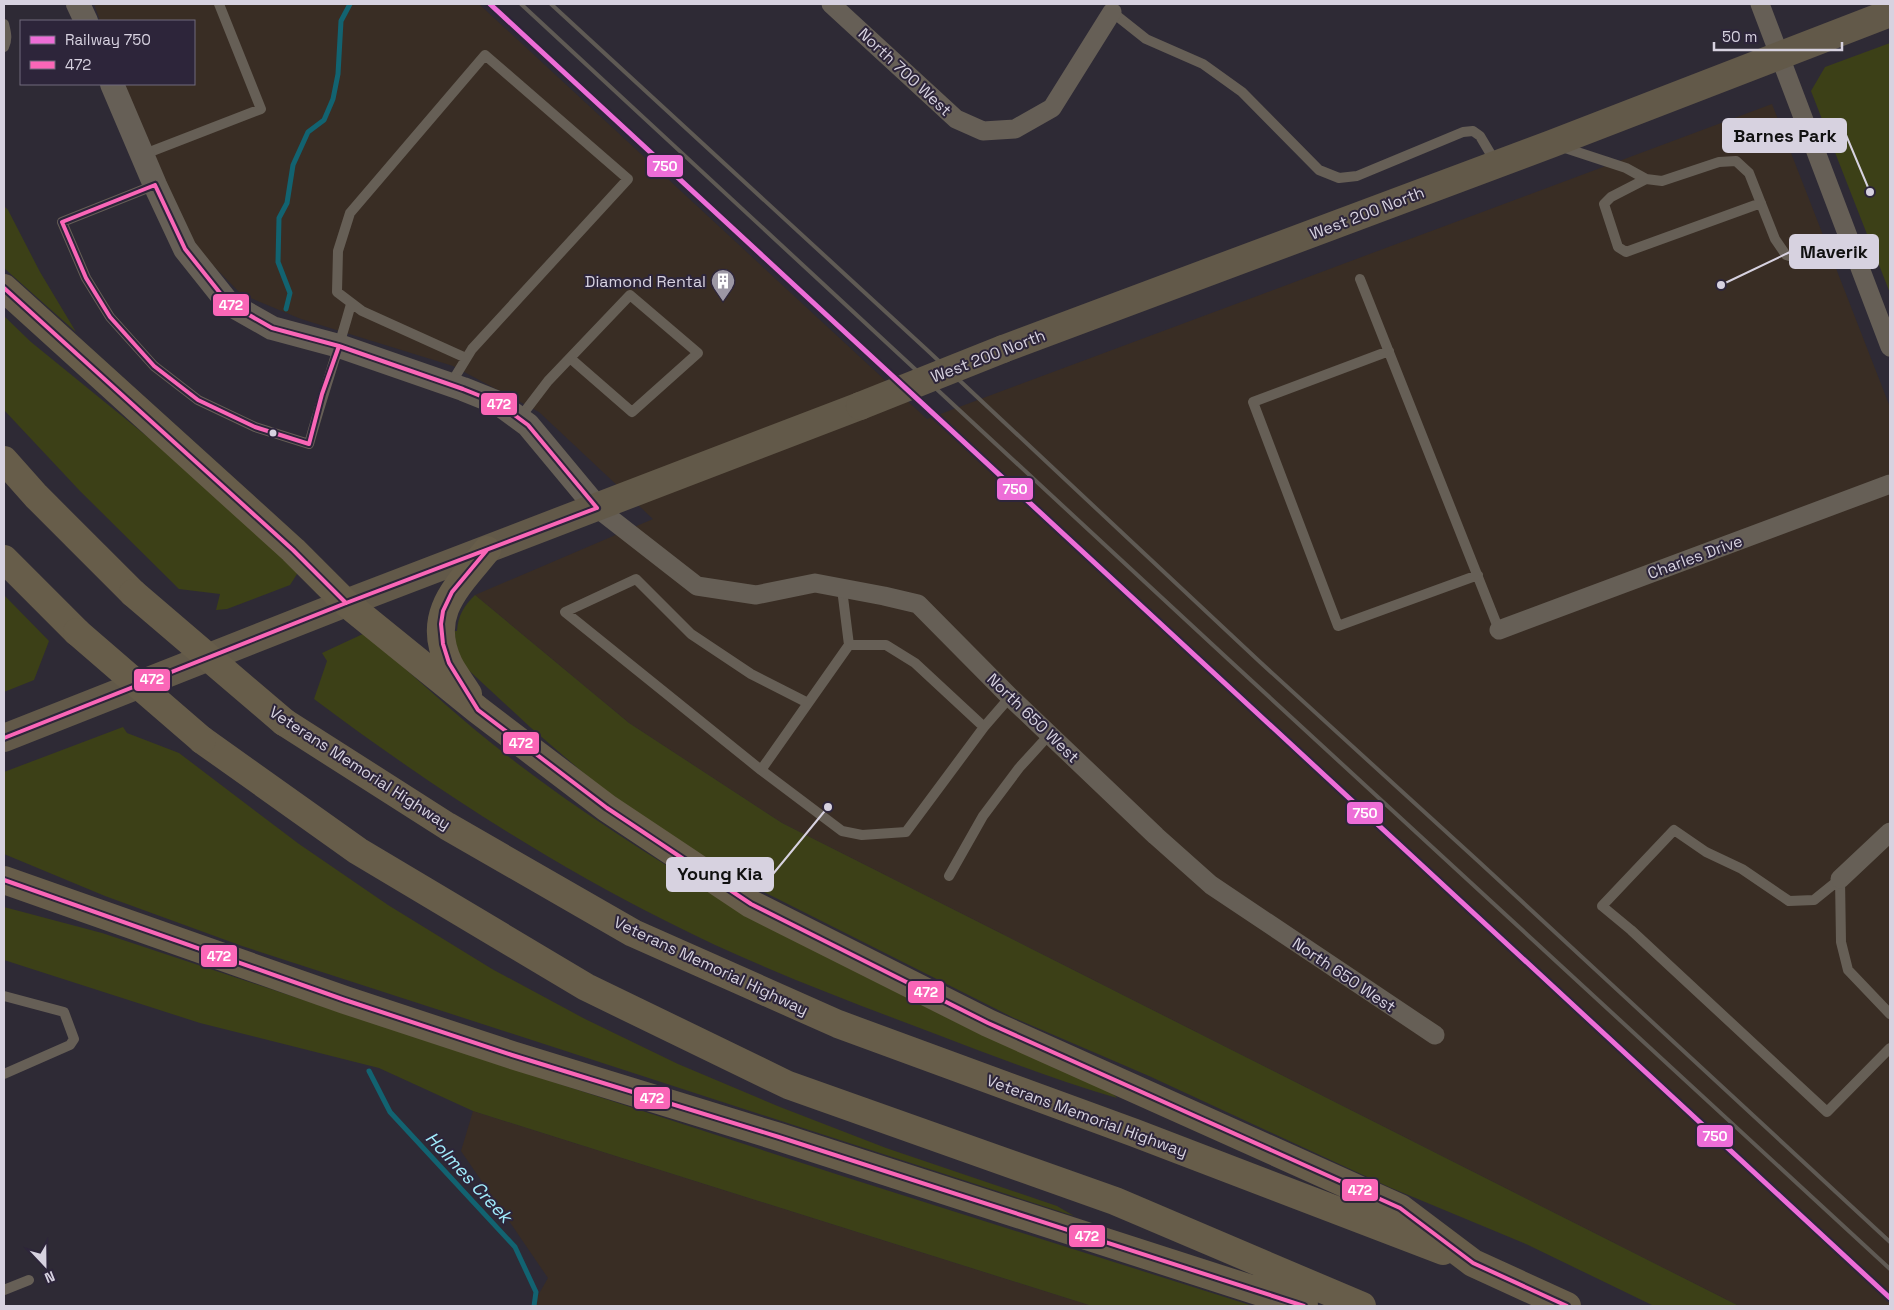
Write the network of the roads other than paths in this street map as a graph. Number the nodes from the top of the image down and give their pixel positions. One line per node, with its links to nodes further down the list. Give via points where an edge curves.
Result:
1 (78, 4): 7 (street)
2 (219, 4): 13 (lane, via 261,109)
3 (831, 4): 5 (street, North 700 West, via 956,119 983,131 1014,129 1052,108)
4 (1760, 4): 10 (street)
5 (1112, 12): 14 (lane, via 1146,39 1204,64 1242,92 1319,170 1338,178 1357,176 1463,132 1473,131 1480,136)
6 (1890, 13): 10 (main road, West 200 North)
7 (86, 20)
8 (4, 24): 9 (lane)
9 (4, 46)
10 (1780, 55): 12 (main road, West 200 North); 18 (street)
11 (112, 85): 13 (street)
12 (1551, 144): 14 (main road, West 200 North); 15 (lane, via 1626,168)
13 (142, 155): 16 (street)
14 (1496, 164): 31 (main road, West 200 North, bridge, via 1002,349)
15 (1646, 179): 17 (lane, via 1662,181 1719,162 1736,161 1749,173); 17 (lane, via 1604,204 1618,247 1626,252)
16 (155, 185): 22 (street, via 185,249 228,303 272,328); 22 (lane, via 62,222 86,278 110,317 154,366 198,400 255,427 309,444)
17 (1761, 203): 18 (lane, via 1775,239 1786,254 1800,259)
18 (1850, 242): 23 (street)
19 (1360, 279): 24 (lane)
20 (4, 288): 36 (highway, via 293,550)
21 (351, 304): 22 (lane); 25 (lane); 25 (lane, via 336,292 338,251 350,213 485,55 628,179)
22 (339, 346): 27 (street)
23 (1890, 347)
24 (1389, 351): 34 (lane); 34 (lane, via 1254,402 1338,626)
25 (466, 358): 27 (lane)
26 (570, 358): 26 (lane, via 630,295 698,353 632,412); 28 (lane)
27 (450, 385): 28 (street, via 498,403)
28 (520, 419): 31 (street)
29 (4, 460): 55 (highway, Veterans Memorial Highway, bridge, via 133,593 284,722 447,826 633,933 838,1024 1135,1133)
30 (1890, 484): 37 (street, Charles Drive)
31 (597, 508): 32 (main road, West 200 North); 35 (street, North 650 West, via 697,586 756,595 815,583)
32 (487, 550): 36 (main road, West 200 North); 41 (highway, via 452,592 441,624 449,663)
33 (4, 559): 59 (highway, bridge, via 77,632 202,740 358,851 586,987 788,1085 1115,1201)
34 (1478, 575): 37 (lane)
35 (842, 589): 38 (lane); 39 (street, North 650 West, via 918,604)
36 (346, 603): 41 (highway); 44 (main road, West 200 North)
37 (1499, 630)
38 (849, 645): 40 (lane); 42 (lane, via 886,645 916,663)
39 (1010, 697): 42 (lane); 43 (street, North 650 West)
40 (808, 703): 45 (lane); 45 (lane, via 751,674 691,634 636,580 565,612)
41 (478, 710): 55 (highway, via 607,808 751,904 988,1022 1400,1208)
42 (984, 727): 45 (lane, via 906,832 862,835 842,831)
43 (1050, 735): 47 (lane, via 1019,768 988,809); 52 (street, North 650 West, via 1211,885)
44 (4, 738)
45 (761, 770)
46 (1890, 832): 48 (street)
47 (949, 876)
48 (1840, 879): 51 (lane, via 1841,942 1848,970); 53 (lane, via 1814,900 1789,901 1742,869 1706,852 1674,830 1602,906 1827,1112)
49 (4, 880): 58 (highway, via 503,1052)
50 (4, 996): 54 (lane, via 64,1012 74,1039 70,1045)
51 (1890, 1014)
52 (1435, 1035)
53 (1890, 1048)
54 (4, 1074)
55 (1473, 1263): 60 (highway)
56 (29, 1280): 57 (lane)
57 (4, 1290)
58 (1304, 1306)
59 (1362, 1306)
60 (1567, 1306)

